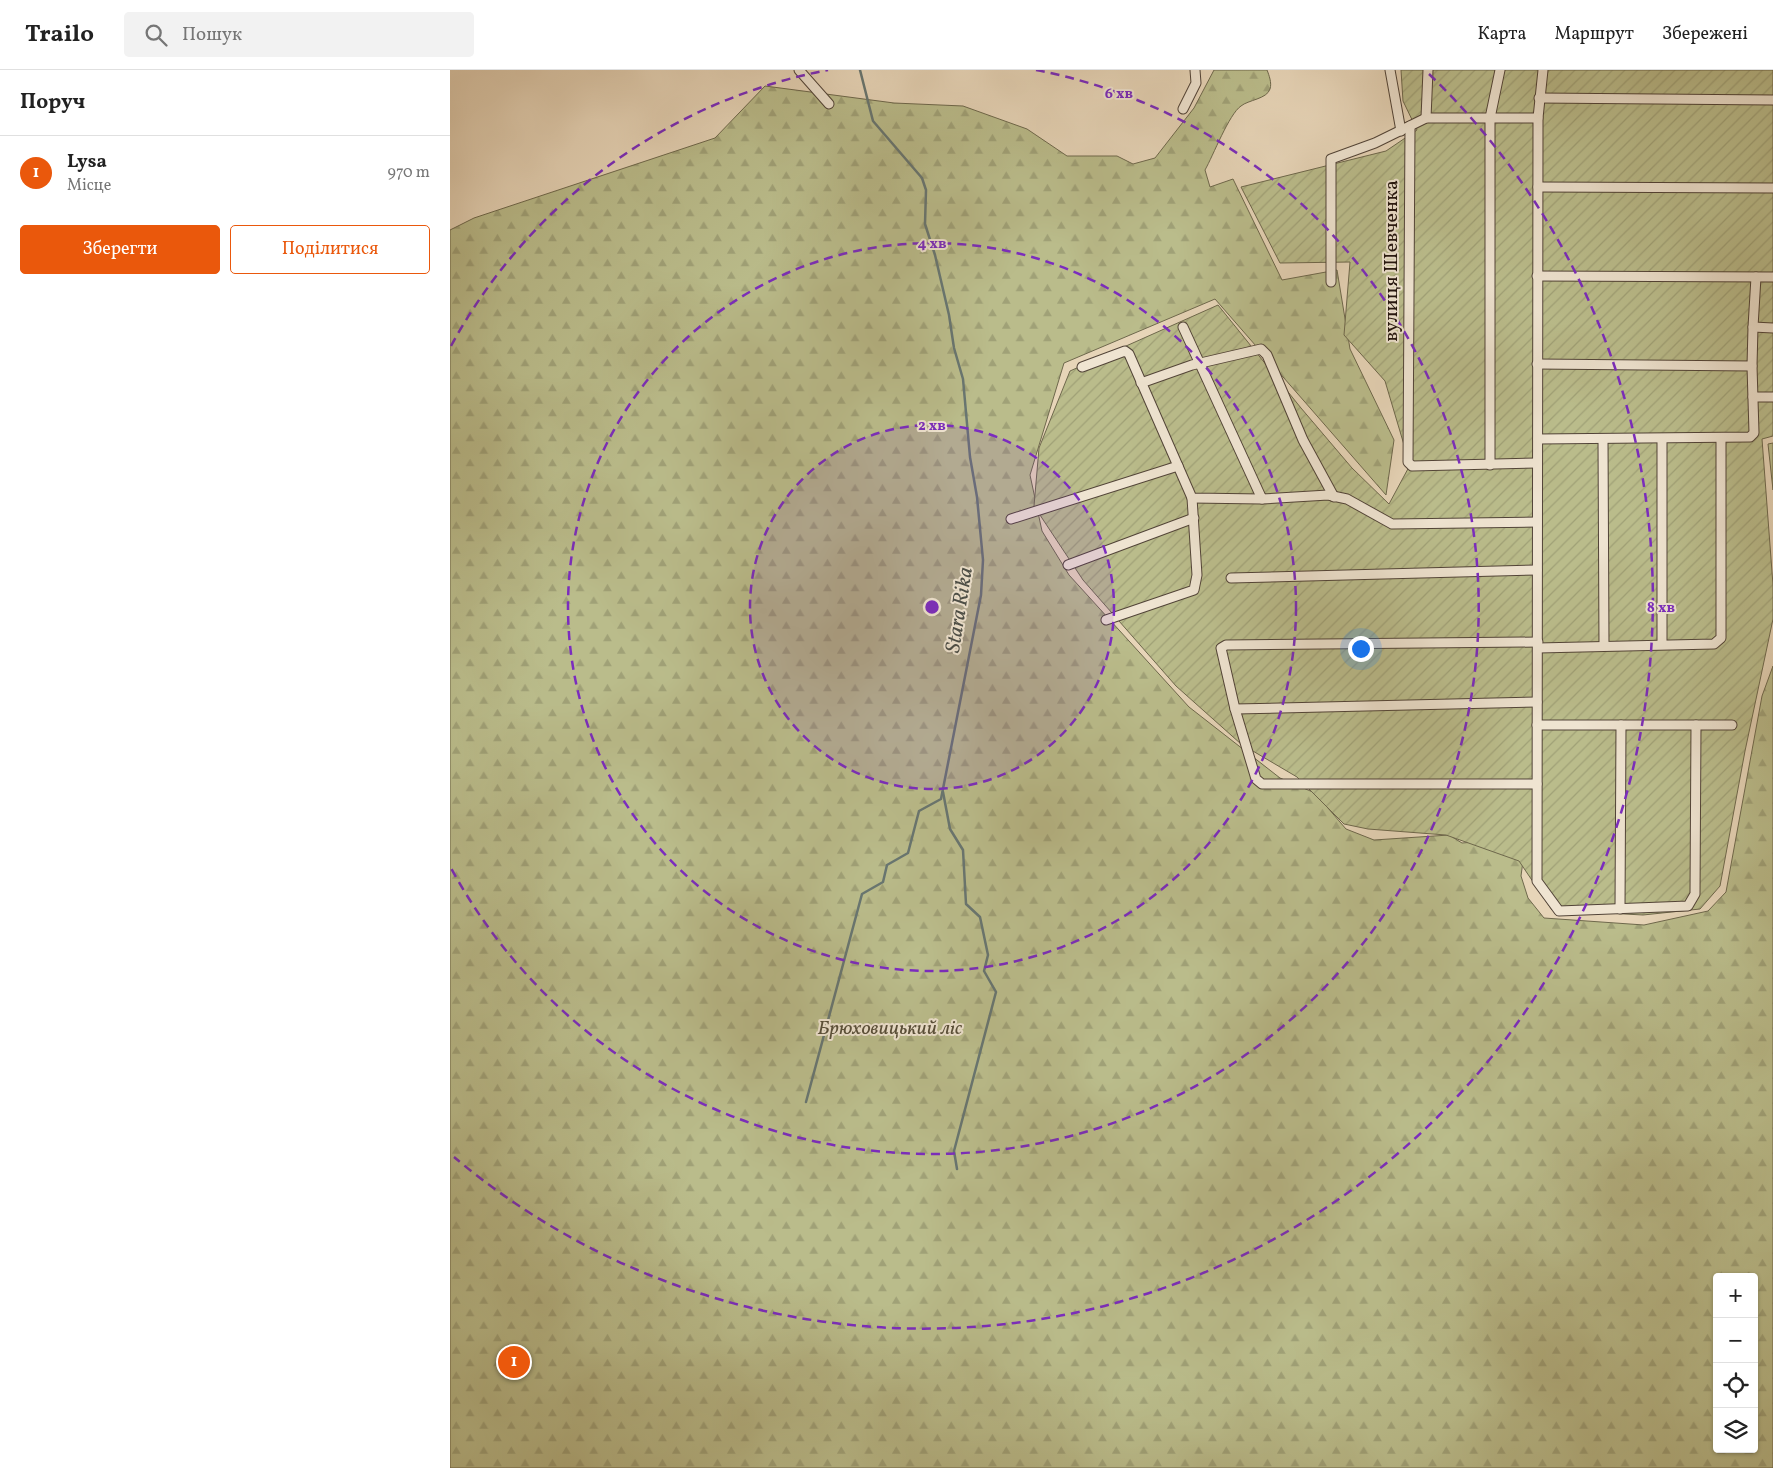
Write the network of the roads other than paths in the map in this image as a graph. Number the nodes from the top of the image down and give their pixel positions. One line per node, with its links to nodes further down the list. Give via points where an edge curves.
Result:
1 (798, 70): 9 (street)
2 (1195, 70): 10 (street, via 1196,83)
3 (1390, 70): 15 (street)
4 (1428, 70): 11 (street)
5 (1500, 70): 12 (street)
6 (1543, 70): 7 (street)
7 (1539, 98): 8 (street); 13 (street)
8 (1773, 100)
9 (829, 104)
10 (1183, 109)
11 (1426, 118): 12 (street); 14 (street)
12 (1490, 118): 13 (street); 37 (street)
13 (1538, 118): 16 (street)
14 (1410, 126): 15 (street); 37 (street, вулиця Шевченка, via 1408,462 1412,466)
15 (1400, 131): 21 (street, via 1331,159)
16 (1538, 187): 17 (street); 18 (street)
17 (1773, 188)
18 (1538, 276): 19 (street); 26 (street)
19 (1756, 277): 20 (street); 23 (street)
20 (1773, 278)
21 (1331, 282)
22 (1182, 327): 25 (street)
23 (1753, 327): 24 (street); 27 (street)
24 (1773, 328)
25 (1200, 363): 29 (street); 39 (street, via 1261,349 1267,355 1303,440); 41 (street)
26 (1538, 364): 27 (street); 35 (street)
27 (1752, 366): 30 (street)
28 (1082, 367): 29 (street, via 1124,351 1129,354)
29 (1141, 383): 38 (street)
30 (1753, 397): 31 (street); 34 (street, via 1754,433 1750,437)
31 (1773, 397)
32 (1604, 438): 33 (street); 35 (street); 51 (street)
33 (1662, 438): 34 (street); 49 (street)
34 (1721, 438): 49 (street, via 1721,638 1714,644)
35 (1538, 439): 36 (street)
36 (1538, 463): 37 (street); 44 (street)
37 (1490, 465)
38 (1178, 466): 40 (street); 43 (street)
39 (1334, 496): 41 (street); 44 (street, via 1347,499 1392,524)
40 (1192, 498): 41 (street); 42 (street)
41 (1262, 499)
42 (1194, 518): 45 (street); 48 (street, via 1197,575 1194,590)
43 (1011, 520)
44 (1537, 522): 46 (street)
45 (1068, 565)
46 (1538, 570): 47 (street); 50 (street)
47 (1231, 578)
48 (1106, 620)
49 (1662, 644): 51 (street)
50 (1538, 645): 51 (street); 52 (street); 53 (street, via 1226,645 1221,648)
51 (1604, 646)
52 (1537, 702): 53 (street); 54 (street)
53 (1235, 709): 58 (street, via 1256,779 1262,784)
54 (1537, 725): 55 (street); 58 (street)
55 (1620, 725): 56 (street); 59 (street)
56 (1696, 725): 57 (street); 59 (street, via 1695,894 1688,906)
57 (1732, 726)
58 (1538, 784): 59 (street, via 1537,881 1559,910)
59 (1620, 909)

